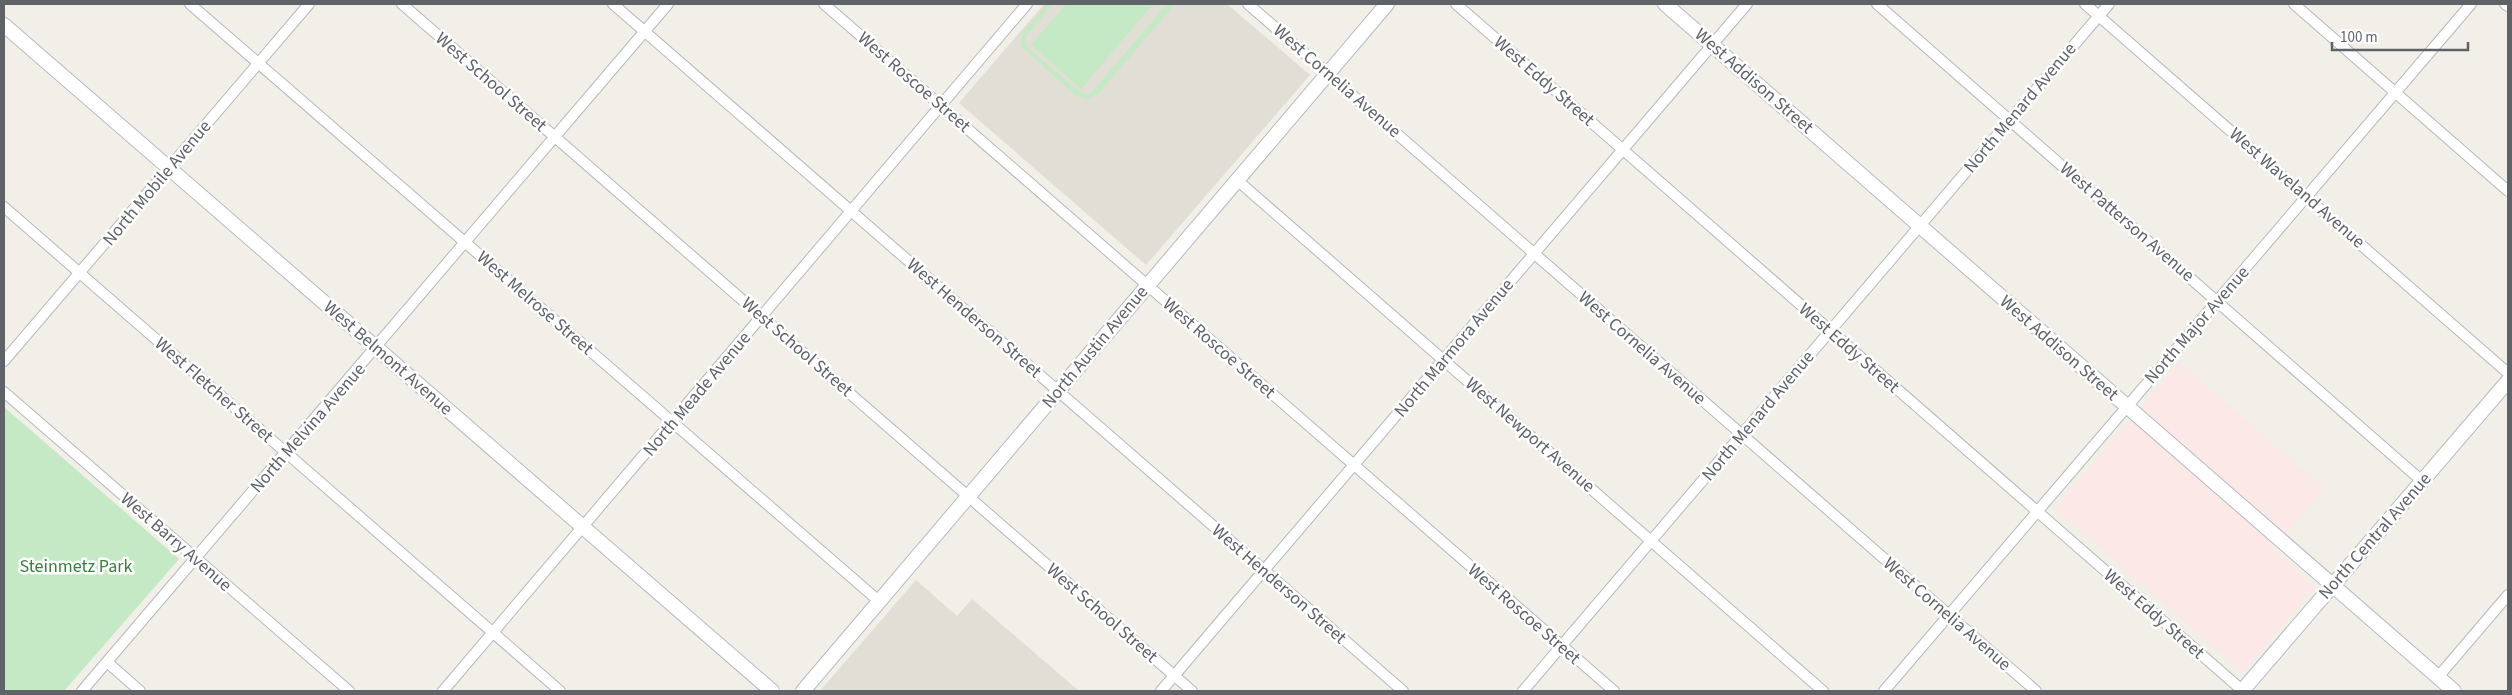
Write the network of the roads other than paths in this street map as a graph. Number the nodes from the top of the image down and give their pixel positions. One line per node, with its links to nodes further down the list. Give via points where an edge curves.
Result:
1 (190, 4): 24 (street, West Melrose Street)
2 (309, 4): 24 (street, North Mobile Avenue)
3 (402, 4): 29 (street, West School Street)
4 (613, 4): 22 (street, West Henderson Street)
5 (668, 4): 22 (street, North Melvina Avenue)
6 (824, 4): 27 (street, West Roscoe Street)
7 (1027, 4): 27 (street, North Meade Avenue)
8 (1248, 4): 25 (street, West Cornelia Avenue)
9 (1387, 4): 25 (street, North Austin Avenue)
10 (1456, 4): 30 (street, West Eddy Street)
11 (1665, 4): 23 (street, West Addison Street)
12 (1747, 4): 23 (street, North Marmora Avenue)
13 (1877, 4): 28 (street, West Patterson Avenue)
14 (2085, 4): 20 (street, West Waveland Avenue)
15 (2109, 4): 20 (street, North Menard Avenue)
16 (2294, 4): 26 (street)
17 (2471, 4): 26 (street, North Major Avenue)
18 (2505, 4): 19 (street)
19 (2508, 6)
20 (2098, 16): 28 (street, North Menard Avenue); 34 (street, West Waveland Avenue)
21 (4, 25): 31 (street, West Belmont Avenue)
22 (644, 31): 29 (street, North Melvina Avenue); 36 (street, West Henderson Street)
23 (1712, 45): 30 (street, North Marmora Avenue); 37 (street, West Addison Street)
24 (259, 63): 31 (street, North Mobile Avenue); 38 (street, West Melrose Street)
25 (1328, 73): 32 (street, North Austin Avenue); 39 (street, West Cornelia Avenue)
26 (2396, 92): 33 (street); 34 (street, North Major Avenue)
27 (941, 105): 36 (street, North Meade Avenue); 41 (street, West Roscoe Street)
28 (2010, 120): 37 (street, North Menard Avenue); 42 (street, West Patterson Avenue)
29 (555, 137): 38 (street, North Melvina Avenue); 43 (street, West School Street)
30 (1623, 150): 39 (street, North Marmora Avenue); 44 (street, West Eddy Street)
31 (169, 169): 40 (street, North Mobile Avenue); 45 (street, West Belmont Avenue)
32 (1237, 180): 41 (street, North Austin Avenue); 46 (street, West Newport Avenue)
33 (2508, 191)
34 (2306, 197): 42 (street, North Major Avenue); 48 (street, West Waveland Avenue)
35 (4, 207): 40 (street, West Fletcher Street)
36 (851, 211): 43 (street, North Meade Avenue); 50 (street, West Henderson Street)
37 (1920, 225): 44 (street, North Menard Avenue); 52 (street, West Addison Street)
38 (466, 243): 45 (street, North Melvina Avenue); 53 (street, West Melrose Street)
39 (1534, 254): 46 (street, North Marmora Avenue); 54 (street, West Cornelia Avenue)
40 (80, 273): 47 (street, North Mobile Avenue); 55 (street, West Fletcher Street)
41 (1148, 286): 50 (street, North Austin Avenue); 56 (street, West Roscoe Street)
42 (2217, 301): 52 (street, North Major Avenue); 57 (street, West Patterson Avenue)
43 (762, 317): 53 (street, North Meade Avenue); 58 (street, West School Street)
44 (1830, 331): 54 (street, North Menard Avenue); 59 (street, West Eddy Street)
45 (376, 348): 55 (street, North Melvina Avenue); 60 (street, West Belmont Avenue)
46 (1444, 360): 56 (street, North Marmora Avenue); 61 (street, West Newport Avenue)
47 (4, 361)
48 (2508, 373)
49 (2508, 381): 57 (street, North Central Avenue)
50 (1058, 391): 58 (street, North Austin Avenue); 63 (street, West Henderson Street)
51 (4, 392): 62 (street, West Barry Avenue)
52 (2127, 407): 59 (street, North Major Avenue); 64 (street, West Addison Street)
53 (673, 422): 60 (street, North Meade Avenue); 66 (street, West Melrose Street)
54 (1742, 435): 61 (street, North Menard Avenue); 67 (street, West Cornelia Avenue)
55 (286, 453): 62 (street, North Melvina Avenue); 68 (street, West Fletcher Street)
56 (1354, 465): 63 (street, North Marmora Avenue); 69 (street, West Roscoe Street)
57 (2422, 481): 64 (street, North Central Avenue)
58 (968, 497): 66 (street, North Austin Avenue); 71 (street, West School Street)
59 (2037, 512): 67 (street, North Major Avenue); 88 (street, West Eddy Street)
60 (583, 528): 68 (street, North Meade Avenue); 78 (street, West Belmont Avenue)
61 (1652, 541): 69 (street, North Menard Avenue); 85 (street, West Newport Avenue)
62 (196, 559): 70 (street, North Melvina Avenue); 75 (street, West Barry Avenue)
63 (1264, 570): 71 (street, North Marmora Avenue); 82 (street, West Henderson Street)
64 (2332, 586): 72 (street, West Addison Street); 88 (street, North Central Avenue)
65 (2508, 595): 72 (street)
66 (880, 602): 79 (street, North Austin Avenue)
67 (1949, 616): 86 (street, North Major Avenue); 87 (street, West Cornelia Avenue)
68 (493, 633): 76 (street, North Meade Avenue); 77 (street, West Fletcher Street)
69 (1562, 646): 83 (street, North Menard Avenue); 84 (street, West Roscoe Street)
70 (107, 662): 73 (street, North Melvina Avenue); 74 (street)
71 (1174, 676): 80 (street, North Marmora Avenue); 81 (street, West School Street)
72 (2438, 677): 89 (street, West Addison Street)
73 (82, 691)
74 (140, 691)
75 (349, 691)
76 (443, 691)
77 (560, 691)
78 (772, 691)
79 (804, 691)
80 (1161, 691)
81 (1192, 691)
82 (1403, 691)
83 (1523, 691)
84 (1614, 691)
85 (1823, 691)
86 (1884, 691)
87 (2036, 691)
88 (2243, 691)
89 (2454, 691)

